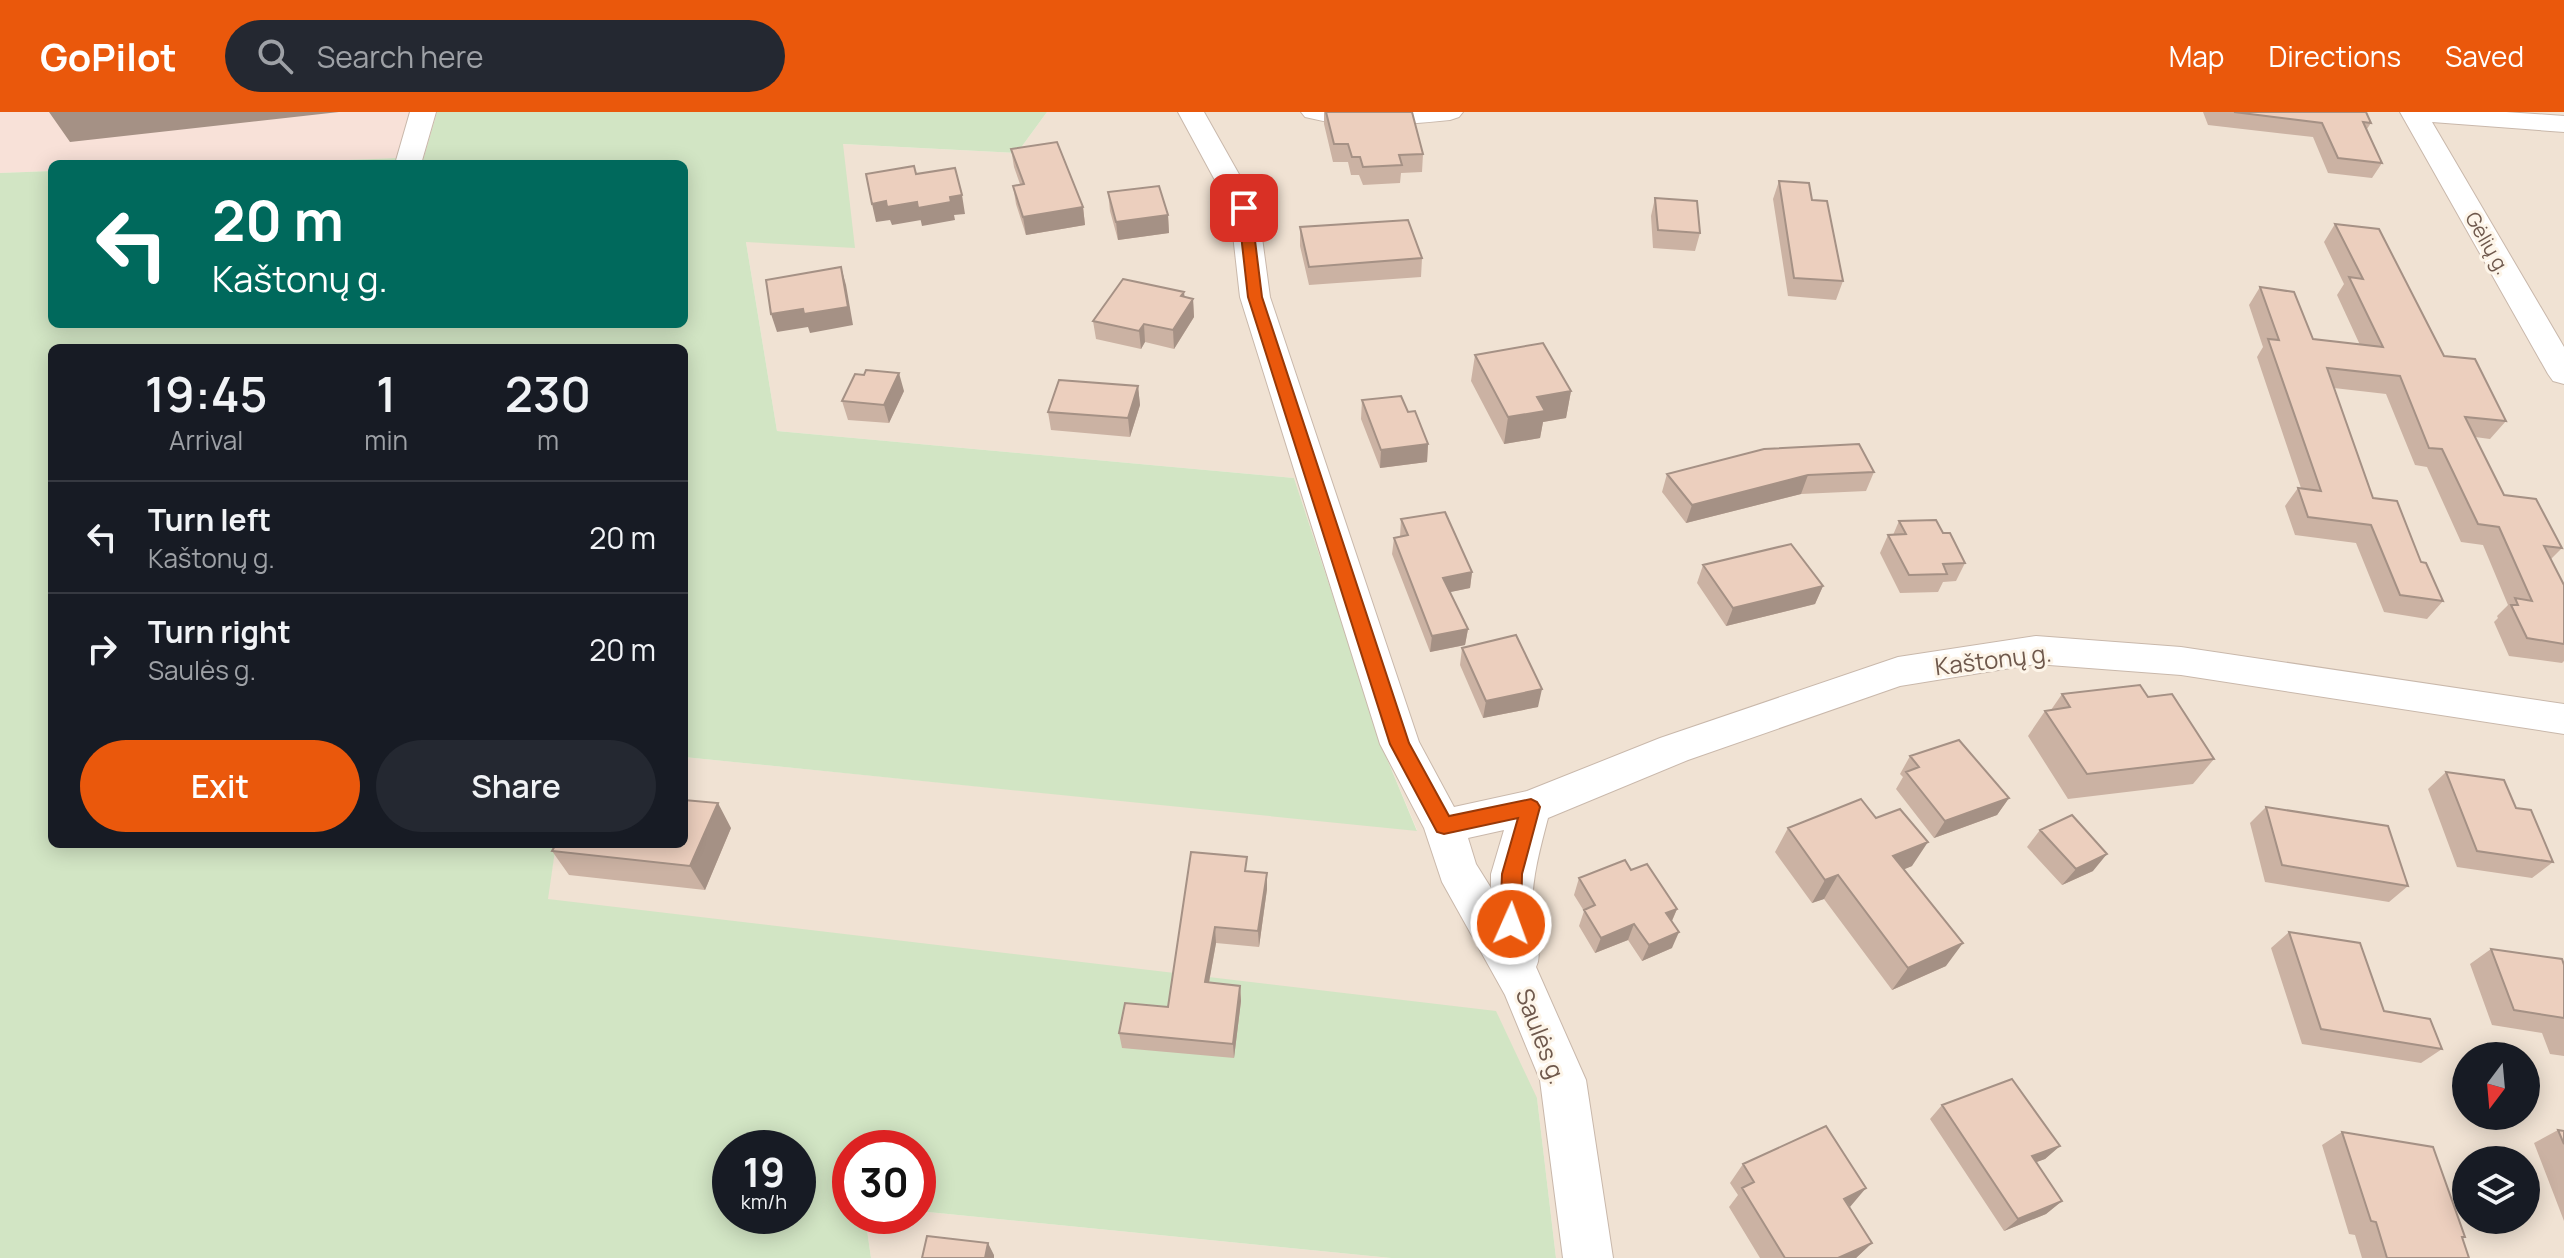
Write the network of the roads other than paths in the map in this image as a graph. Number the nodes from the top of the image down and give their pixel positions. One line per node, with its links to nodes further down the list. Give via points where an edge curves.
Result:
1 (423, 112): 7 (street)
2 (1191, 112): 11 (street, Saulės g., via 1244,208 1255,297 1322,506 1400,744)
3 (1314, 112): 4 (street, via 1366,120)
4 (1450, 112)
5 (2414, 112): 6 (street); 8 (street, Gėlių g.)
6 (2564, 124)
7 (409, 160)
8 (2564, 374)
9 (2564, 719): 10 (street, Kaštonų g., via 2181,661 2036,650 1898,672 1674,749)
10 (1531, 807): 11 (street, Kaštonų g.); 12 (street, via 1512,874 1511,924)
11 (1444, 826): 12 (street, Saulės g., via 1457,869)
12 (1523, 985): 13 (street, Saulės g., via 1563,1080)
13 (1588, 1258)

